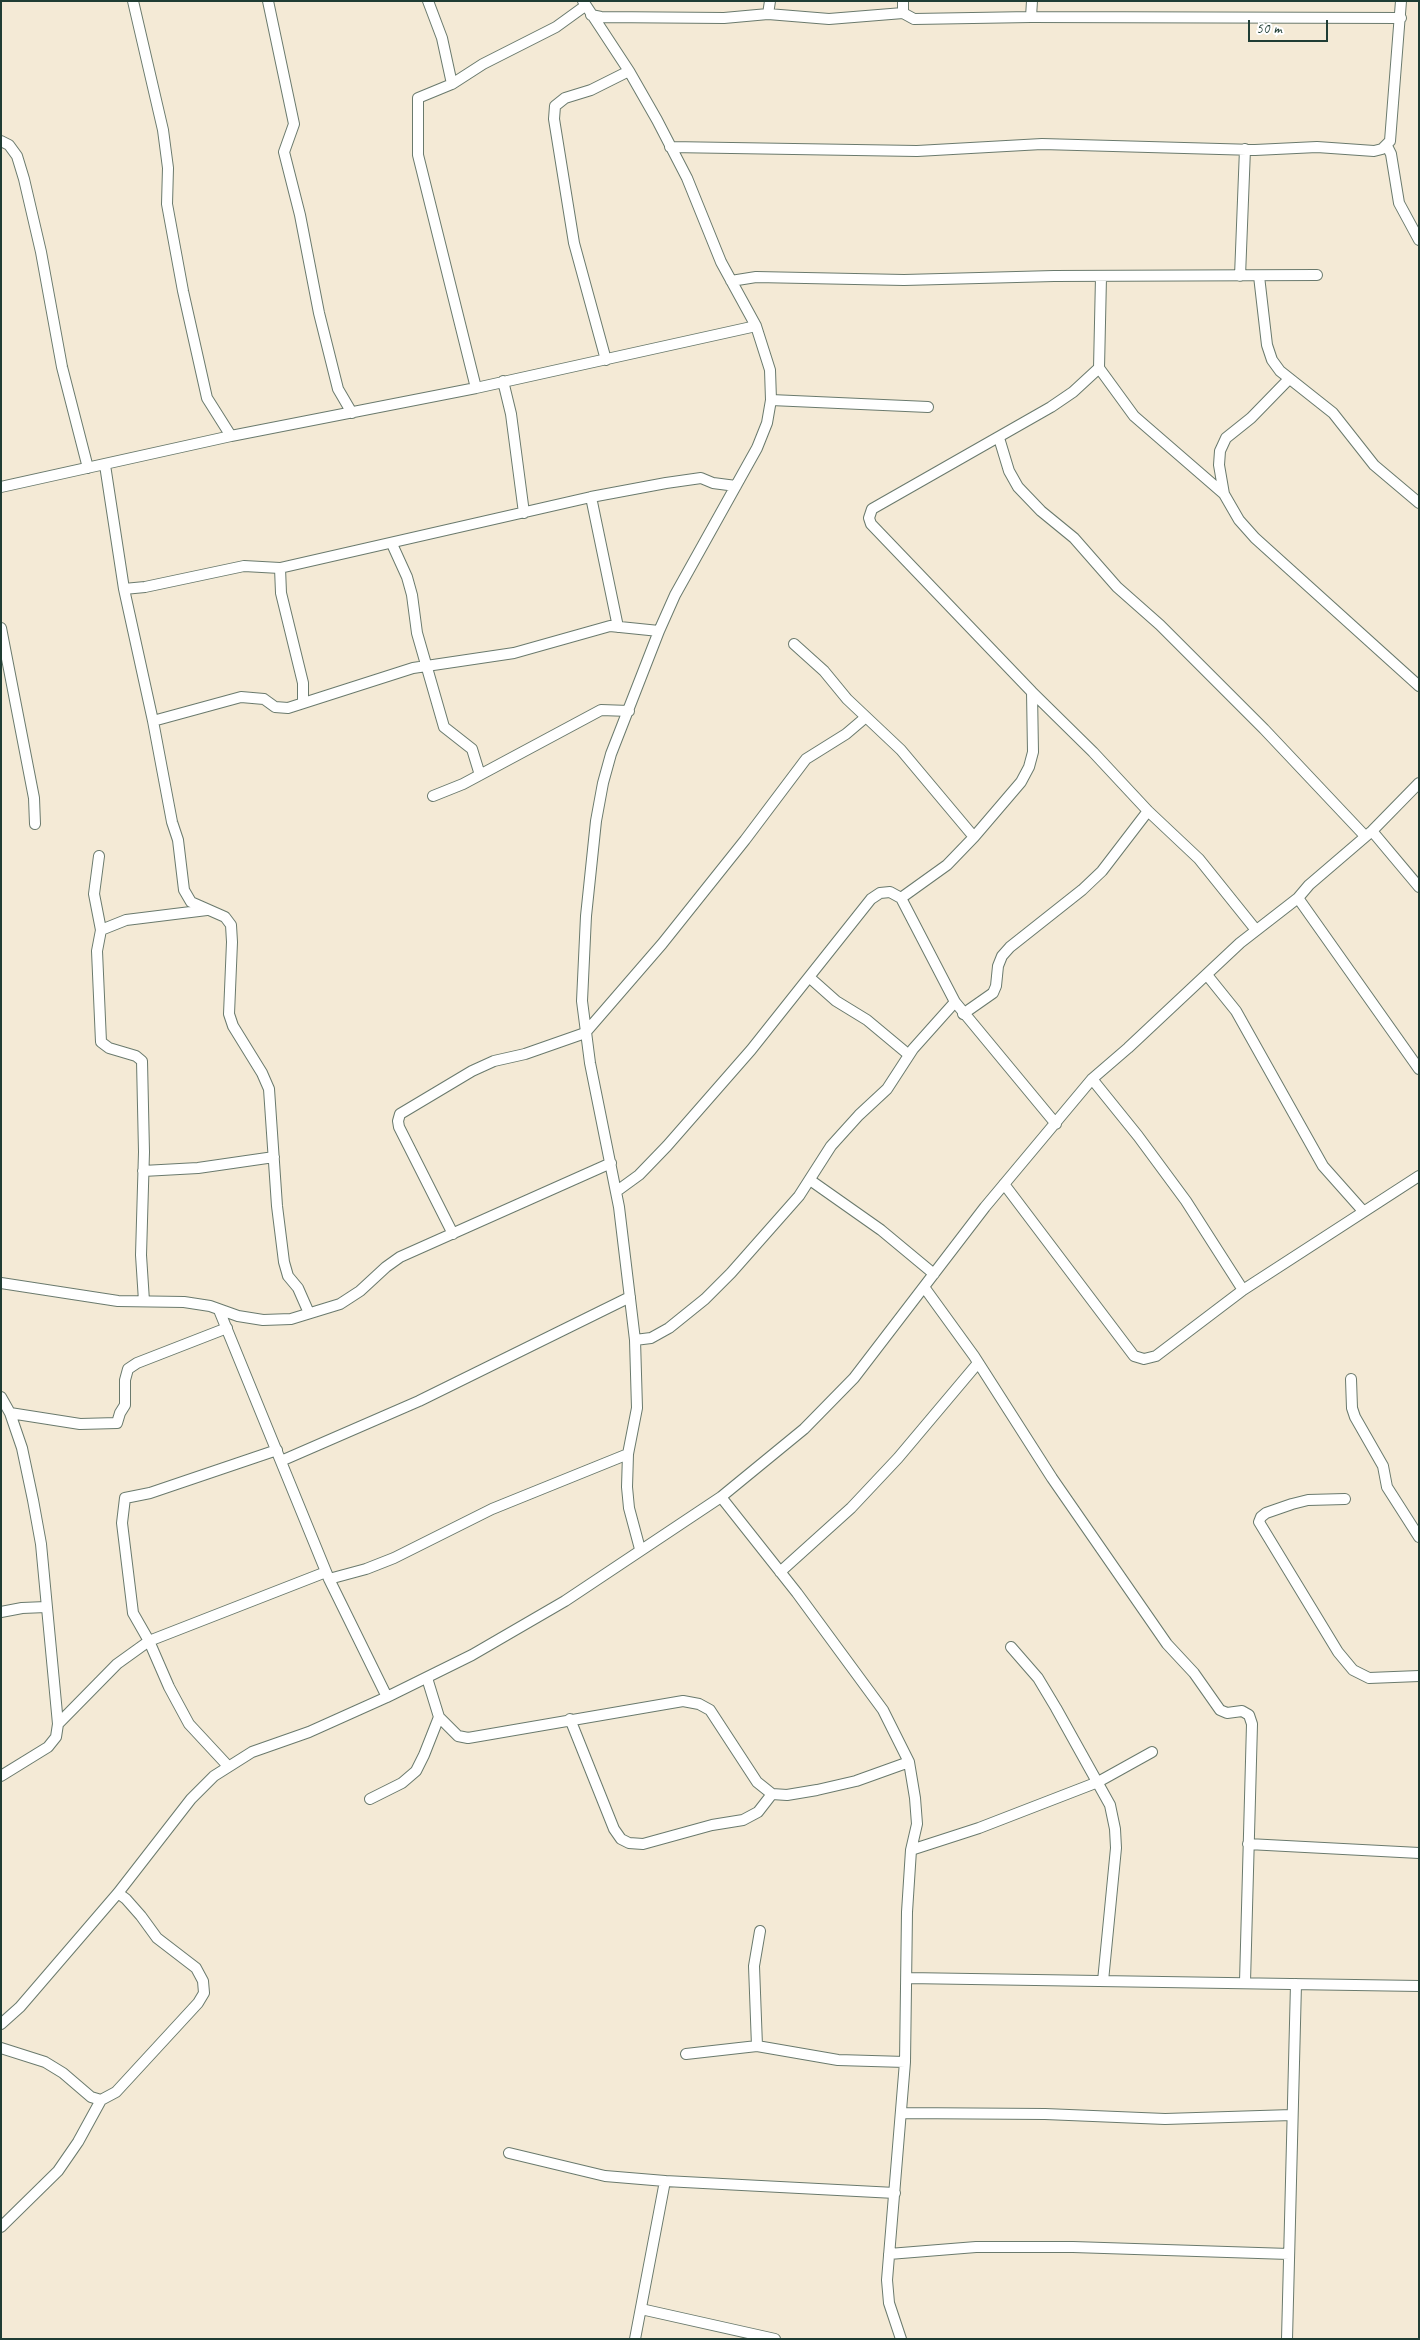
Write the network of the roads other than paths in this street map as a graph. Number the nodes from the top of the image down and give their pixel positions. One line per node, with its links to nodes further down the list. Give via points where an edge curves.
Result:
1 (133, 1): 35 (street, via 163,130 168,168 167,204 206,398)
2 (268, 1): 34 (street, via 294,124 284,152 338,390)
3 (428, 1): 15 (street, via 442,38)
4 (770, 1): 10 (street)
5 (903, 1): 9 (street)
6 (1032, 1): 12 (street)
7 (1402, 1): 13 (street)
8 (584, 4): 11 (street); 15 (street, via 556,27 483,64)
9 (903, 13): 10 (street, via 829,19); 12 (street, via 914,20)
10 (768, 14): 11 (street, via 724,18)
11 (591, 15): 14 (street)
12 (1031, 17): 13 (street)
13 (1401, 18): 17 (street)
14 (629, 71): 18 (street); 27 (street, via 591,90 565,98 555,106 554,119 574,243)
15 (452, 84): 31 (street, via 418,98 418,155)
16 (1, 141): 38 (street, via 9,145 17,156 24,179 42,252 62,368)
17 (1387, 146): 19 (street, via 1374,151 1317,147); 20 (street, via 1398,203)
18 (670, 147): 19 (street, via 917,151 1042,144); 25 (street, via 687,178)
19 (1244, 149): 22 (street)
20 (1419, 240)
21 (1101, 276): 22 (street); 25 (street, via 904,280 756,277); 28 (street)
22 (1240, 276): 23 (street)
23 (1259, 276): 24 (street); 29 (street, via 1267,345 1272,360)
24 (1317, 276)
25 (731, 281): 26 (street)
26 (756, 326): 27 (street); 32 (street, via 770,370)
27 (606, 360): 30 (street)
28 (1099, 368): 36 (street, via 1066,397); 41 (street, via 1134,416)
29 (1289, 379): 41 (street, via 1226,438 1220,451); 43 (street, via 1333,414 1374,465)
30 (503, 381): 31 (street); 44 (street, via 511,414)
31 (476, 388): 34 (street)
32 (771, 400): 33 (street); 39 (street, via 758,448)
33 (928, 407)
34 (352, 414): 35 (street)
35 (231, 436): 37 (street)
36 (999, 438): 54 (street, via 872,509 870,518 874,530); 64 (street, via 1009,471 1018,487 1074,538 1117,587 1160,625)
37 (105, 464): 38 (street); 47 (street)
38 (88, 468): 40 (street)
39 (736, 486): 42 (street, via 701,478); 50 (street)
40 (1, 487)
41 (1224, 494): 53 (street, via 1239,520 1255,538)
42 (591, 497): 44 (street); 48 (street)
43 (1419, 503)
44 (524, 513): 45 (street)
45 (392, 544): 46 (street); 52 (street, via 407,577 416,633)
46 (280, 568): 47 (street, via 244,566); 55 (street, via 281,593 303,683)
47 (124, 589): 58 (street)
48 (618, 627): 50 (street); 52 (street, via 586,631 514,653)
49 (1, 628): 63 (street, via 34,798)
50 (659, 630): 56 (street)
51 (794, 644): 57 (street)
52 (428, 665): 55 (street); 59 (street, via 444,727 472,750)
53 (1419, 686)
54 (1032, 692): 62 (street); 65 (street, via 1033,752 1030,767)
55 (303, 703): 58 (street, via 288,708 275,707 264,698 241,697)
56 (629, 711): 59 (street, via 601,710); 77 (street, via 611,754 596,821 583,961)
57 (866, 716): 65 (street, via 901,750); 77 (street, via 846,734 806,759 746,840)
58 (153, 721): 70 (street, via 178,840 184,890 191,902)
59 (480, 775): 61 (street)
60 (1419, 783): 64 (street)
61 (433, 796)
62 (1148, 811): 72 (street, via 1199,859); 76 (street, via 1102,871 1010,947 998,966 993,993)
63 (35, 824)
64 (1369, 833): 67 (street); 69 (street, via 1308,885)
65 (974, 837): 68 (street, via 947,864)
66 (99, 856): 71 (street, via 94,894)
67 (1419, 887)
68 (901, 898): 74 (street, via 890,892 880,893 871,899); 75 (street)
69 (1298, 898): 72 (street); 79 (street)
70 (208, 910): 71 (street, via 126,920); 82 (street, via 225,917 231,926 230,1014 233,1026 269,1089)
71 (101, 930): 84 (street, via 97,951 101,1042 142,1061)
72 (1256, 930): 73 (street)
73 (1207, 975): 80 (street); 89 (street, via 1236,1012 1323,1166)
74 (809, 977): 78 (street); 88 (street, via 751,1050 666,1146 639,1175)
75 (955, 1002): 76 (street); 78 (street)
76 (963, 1014): 81 (street)
77 (585, 1033): 83 (street); 90 (street, via 494,1061 400,1114 399,1127)
78 (909, 1055): 86 (street, via 887,1089 831,1146)
79 (1419, 1069)
80 (1092, 1079): 81 (street); 94 (street, via 1186,1200)
81 (1056, 1124): 87 (street)
82 (274, 1157): 84 (street, via 198,1168); 98 (street, via 284,1262)
83 (611, 1163): 88 (street); 90 (street)
84 (143, 1171): 96 (street, via 141,1255)
85 (1419, 1176): 89 (street)
86 (810, 1180): 91 (street, via 881,1230); 100 (street, via 705,1299 669,1328 650,1338)
87 (1004, 1184): 91 (street); 94 (street, via 1134,1356 1144,1359 1156,1356)
88 (616, 1191): 95 (street)
89 (1363, 1211): 94 (street)
90 (453, 1234): 98 (street, via 400,1257 340,1304)
91 (934, 1274): 93 (street)
92 (1, 1283): 96 (street, via 118,1301)
93 (924, 1287): 101 (street); 108 (street, via 830,1405)
94 (1243, 1290)
95 (630, 1297): 100 (street); 107 (street, via 419,1400)
96 (144, 1301): 97 (street, via 184,1302)
97 (219, 1310): 98 (street, via 263,1320 291,1319); 99 (street)
98 (309, 1314)
99 (227, 1328): 104 (street, via 128,1369 125,1405 117,1423 80,1424); 105 (street)
100 (635, 1340): 106 (street, via 637,1408)
101 (978, 1363): 112 (street, via 851,1508); 133 (street, via 1052,1478 1167,1644 1194,1673 1220,1710 1227,1713 1242,1711 1249,1715 1252,1724)
102 (1351, 1379): 110 (street, via 1355,1417 1382,1466 1387,1487)
103 (1, 1397): 104 (street)
104 (10, 1413): 114 (street, via 22,1448 33,1500 41,1544)
105 (277, 1450): 107 (street); 116 (street, via 150,1493 125,1498 122,1523 128,1588 133,1613)
106 (628, 1454): 111 (street, via 629,1508); 113 (street, via 492,1508 394,1558 366,1569)
107 (281, 1461): 113 (street)
108 (721, 1497): 111 (street); 112 (street)
109 (1345, 1499): 118 (street, via 1292,1504 1266,1513 1259,1522 1338,1652 1353,1670 1369,1678)
110 (1419, 1538)
111 (640, 1549): 119 (street, via 565,1600 472,1656)
112 (780, 1572): 127 (street, via 882,1710)
113 (327, 1576): 116 (street); 120 (street)
114 (46, 1607): 115 (street); 121 (street)
115 (1, 1612)
116 (149, 1641): 122 (street, via 117,1664); 128 (street, via 168,1687 189,1724)
117 (1012, 1647): 130 (street, via 1038,1678)
118 (1419, 1676)
119 (427, 1678): 120 (street); 123 (street)
120 (387, 1697): 128 (street, via 308,1732 252,1752)
121 (55, 1704): 122 (street); 125 (street)
122 (72, 1710): 125 (street)
123 (439, 1717): 124 (street, via 458,1736 468,1738); 132 (street, via 416,1771 402,1783)
124 (570, 1719): 131 (street, via 683,1701 699,1704 710,1710 757,1782); 131 (street, via 614,1829 621,1839 629,1843 643,1844 743,1820 758,1812)
125 (58, 1724): 129 (street, via 56,1737 48,1747)
126 (1152, 1752): 130 (street)
127 (909, 1762): 131 (street, via 856,1781 786,1795); 134 (street, via 916,1824)
128 (228, 1766): 136 (street, via 190,1799)
129 (1, 1776)
130 (1098, 1782): 134 (street, via 979,1828); 139 (street, via 1110,1805 1116,1848)
131 (772, 1794)
132 (370, 1799)
133 (1248, 1844): 135 (street); 140 (street)
134 (911, 1850): 138 (street)
135 (1419, 1854)
136 (118, 1893): 143 (street, via 20,2007); 148 (street, via 157,1938 196,1968 203,1981 204,1993 116,2092)
137 (760, 1931): 144 (street, via 754,1966)
138 (907, 1978): 139 (street); 147 (street)
139 (1103, 1981): 140 (street)
140 (1245, 1982): 141 (street)
141 (1296, 1984): 142 (street); 150 (street)
142 (1419, 1986)
143 (1, 2024)
144 (757, 2046): 146 (street); 147 (street, via 838,2060)
145 (1, 2048): 148 (street, via 45,2062)
146 (686, 2054)
147 (905, 2062): 149 (street)
148 (100, 2100): 154 (street, via 58,2171)
149 (901, 2113): 150 (street, via 1165,2119); 153 (street)
150 (1292, 2114): 156 (street)
151 (509, 2153): 152 (street, via 605,2176)
152 (665, 2181): 153 (street); 157 (street)
153 (895, 2192): 155 (street)
154 (1, 2227)
155 (889, 2254): 156 (street, via 976,2247); 160 (street, via 889,2303)
156 (1289, 2254): 161 (street)
157 (641, 2309): 158 (street); 159 (street)
158 (635, 2339)
159 (775, 2339)
160 (901, 2339)
161 (1287, 2339)

